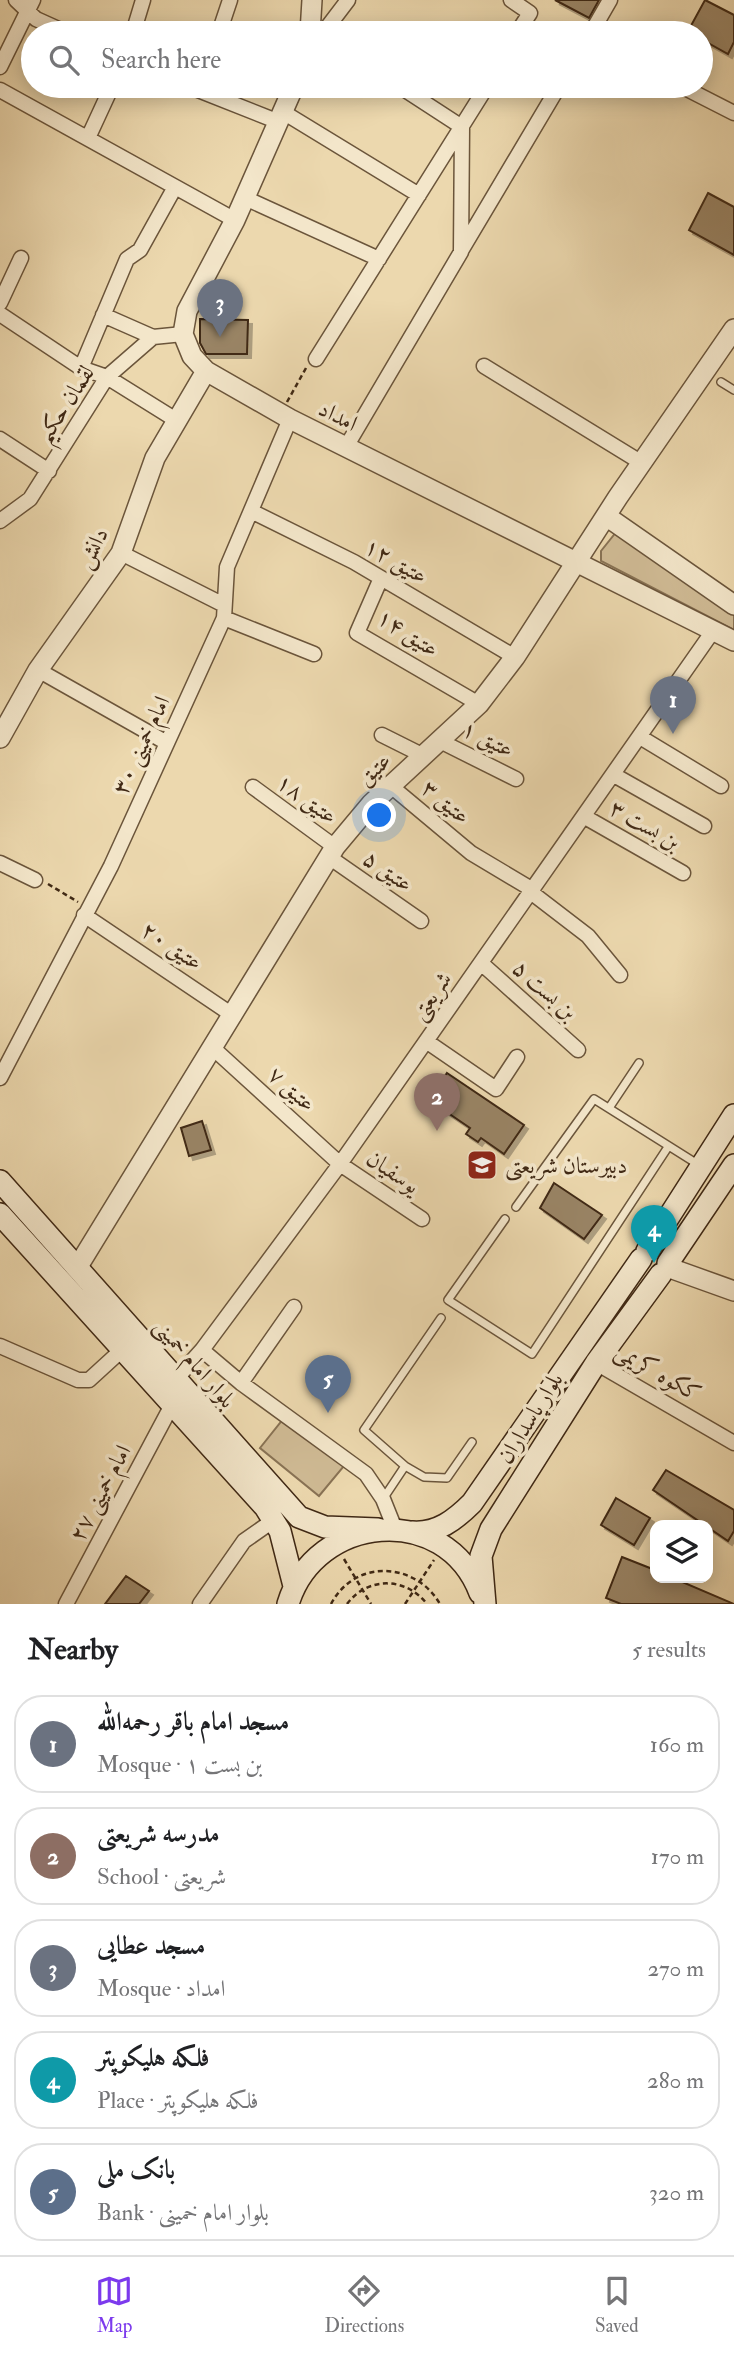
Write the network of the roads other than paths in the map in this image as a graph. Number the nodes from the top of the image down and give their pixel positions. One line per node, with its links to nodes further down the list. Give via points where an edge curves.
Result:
1 (16, 0): 8 (street)
2 (143, 0): 12 (street)
3 (230, 0): 13 (street)
4 (312, 0): 14 (street)
5 (348, 0): 15 (street)
6 (511, 0): 9 (street)
7 (610, 0): 16 (street)
8 (30, 5): 10 (street); 11 (street)
9 (531, 6)
10 (22, 21)
11 (40, 21)
12 (137, 21)
13 (223, 21)
14 (311, 21)
15 (336, 21)
16 (598, 21)
17 (21, 24): 18 (street)
18 (0, 67)
19 (0, 90): 30 (street)
20 (106, 98): 30 (street)
21 (227, 98): 28 (street)
22 (289, 98): 28 (street)
23 (417, 98): 29 (street)
24 (480, 98): 29 (street)
25 (552, 98): 35 (street)
26 (705, 98): 27 (street)
27 (734, 113)
28 (281, 117): 32 (street); 33 (street)
29 (462, 127): 32 (street); 35 (street)
30 (88, 138): 31 (street)
31 (175, 187): 34 (street); 40 (street, via 140,250 127,259)
32 (419, 195): 37 (street)
33 (245, 198): 34 (street); 37 (street)
34 (235, 220): 42 (street, via 187,311)
35 (461, 252): 54 (street)
36 (21, 258): 38 (street)
37 (379, 259): 44 (street)
38 (0, 303)
39 (0, 314): 46 (street)
40 (103, 315): 43 (street); 46 (street)
41 (734, 329): 55 (street, عتیق)
42 (184, 334): 43 (street); 47 (street, امداد, via 192,356)
43 (153, 337): 48 (street, لقمان حکیم)
44 (316, 359)
45 (484, 366): 55 (street)
46 (81, 368): 48 (street)
47 (206, 371): 51 (street, امداد); 52 (street, دانش)
48 (107, 377): 52 (street); 56 (street, لقمان حکیم)
49 (721, 382): 50 (lane)
50 (734, 390)
51 (285, 416): 54 (street, امداد); 57 (street, امام خمینی ۳۰)
52 (176, 420): 60 (street, دانش, via 155,458)
53 (0, 439): 56 (street)
54 (346, 447): 61 (street, امداد)
55 (642, 463): 58 (street, عتیق)
56 (49, 471): 59 (street, لقمان حکیم, via 30,499)
57 (251, 511): 62 (street, عتیق ۱۲); 64 (street, امام خمینی ۳۰, via 227,567)
58 (606, 516): 61 (street, عتیق); 63 (street)
59 (0, 521)
60 (121, 553): 64 (street); 69 (street, دانش)
61 (577, 563): 65 (street, امداد); 68 (street, عتیق)
62 (381, 578): 68 (street, عتیق ۱۲); 70 (street, عتیق ۱۴, via 357,632)
63 (734, 605)
64 (224, 612): 67 (street); 75 (street, امام خمینی ۳۰)
65 (713, 631): 66 (street, امداد); 73 (street, شریعتی)
66 (734, 641)
67 (314, 654)
68 (515, 657): 70 (street, عتیق)
69 (38, 670): 71 (street, دانش); 75 (street)
70 (479, 704): 74 (street, عتیق)
71 (2, 730)
72 (382, 735): 76 (street)
73 (640, 737): 77 (street, شریعتی); 79 (street)
74 (440, 741): 76 (street, عتیق); 78 (street, عتیق ۱)
75 (167, 743): 89 (street, امام خمینی ۳۰, via 111,866)
76 (424, 756): 81 (street, عتیق)
77 (614, 775): 82 (street, شریعتی); 83 (street)
78 (516, 779)
79 (721, 786)
80 (253, 787): 84 (street, عتیق ۱۸)
81 (392, 787): 84 (street, عتیق, via 371,804); 88 (street, عتیق ۳, via 471,853)
82 (585, 817): 86 (street, بن بست ۳); 88 (street, شریعتی)
83 (704, 827)
84 (332, 852): 90 (street, عتیق ۵); 93 (street, عتیق)
85 (0, 863): 87 (street)
86 (682, 873)
87 (35, 880)
88 (532, 892): 91 (street, شریعتی); 92 (street, عتیق ۳, via 588,936)
89 (85, 911): 93 (street, عتیق ۲۰); 99 (street, امام خمینی ۳۰)
90 (421, 922)
91 (481, 963): 94 (street, شریعتی); 96 (street, بن بست ۵)
92 (620, 975)
93 (234, 1016): 95 (street, عتیق)
94 (426, 1041): 97 (street, via 496,1089); 103 (street, شریعتی)
95 (214, 1049): 103 (street, عتیق ۷); 113 (street, عتیق)
96 (578, 1050)
97 (517, 1058)
98 (639, 1063): 100 (lane)
99 (0, 1078)
100 (609, 1108): 102 (lane); 107 (lane, via 594,1099)
101 (734, 1115): 104 (main road, بلوار پاسداران)
102 (668, 1147): 104 (lane); 109 (lane, via 532,1354 448,1300)
103 (340, 1164): 108 (street, یوسفیان); 119 (street, شریعتی)
104 (699, 1165): 111 (main road, بلوار پاسداران)
105 (734, 1165): 112 (main road, بلوار پاسداران)
106 (0, 1181): 113 (main road, بلوار امام خمینی)
107 (516, 1207)
108 (422, 1219)
109 (505, 1219)
110 (4, 1227): 113 (main road, بلوار امام خمینی)
111 (644, 1255): 112 (main road, via 655,1248 663,1251); 129 (main road, بلوار پاسداران, via 464,1511 426,1533)
112 (665, 1268): 114 (street); 120 (main road, بلوار پاسداران)
113 (71, 1275): 118 (main road, بلوار امام خمینی); 121 (main road, بلوار امام خمینی)
114 (734, 1291)
115 (294, 1307): 122 (street)
116 (441, 1318): 126 (lane, via 364,1430)
117 (0, 1346): 118 (street, via 78,1380 89,1380)
118 (124, 1348): 123 (main road, بلوار امام خمینی)
119 (202, 1350): 121 (street, شریعتی); 122 (street)
120 (596, 1363): 125 (street, ککوه کریمی); 133 (main road, بلوار پاسداران, via 491,1529 481,1556)
121 (176, 1379): 129 (main road, بلوار امام خمینی, via 299,1517 325,1527)
122 (241, 1383): 127 (street, via 366,1474)
123 (173, 1403): 128 (main road, بلوار امام خمینی); 131 (street, امام خمینی ۲۷)
124 (472, 1443): 126 (lane, via 447,1478 424,1476)
125 (734, 1443)
126 (405, 1466): 127 (lane)
127 (383, 1499): 129 (street)
128 (274, 1520): 130 (main road, بلوار امام خمینی); 132 (street, via 244,1541)
129 (395, 1530): 130 (main road, بلوار پاسداران, via 344,1538 315,1557); 133 (main road, via 443,1547 459,1560)
130 (291, 1595)
131 (66, 1604)
132 (200, 1604)
133 (485, 1604)

